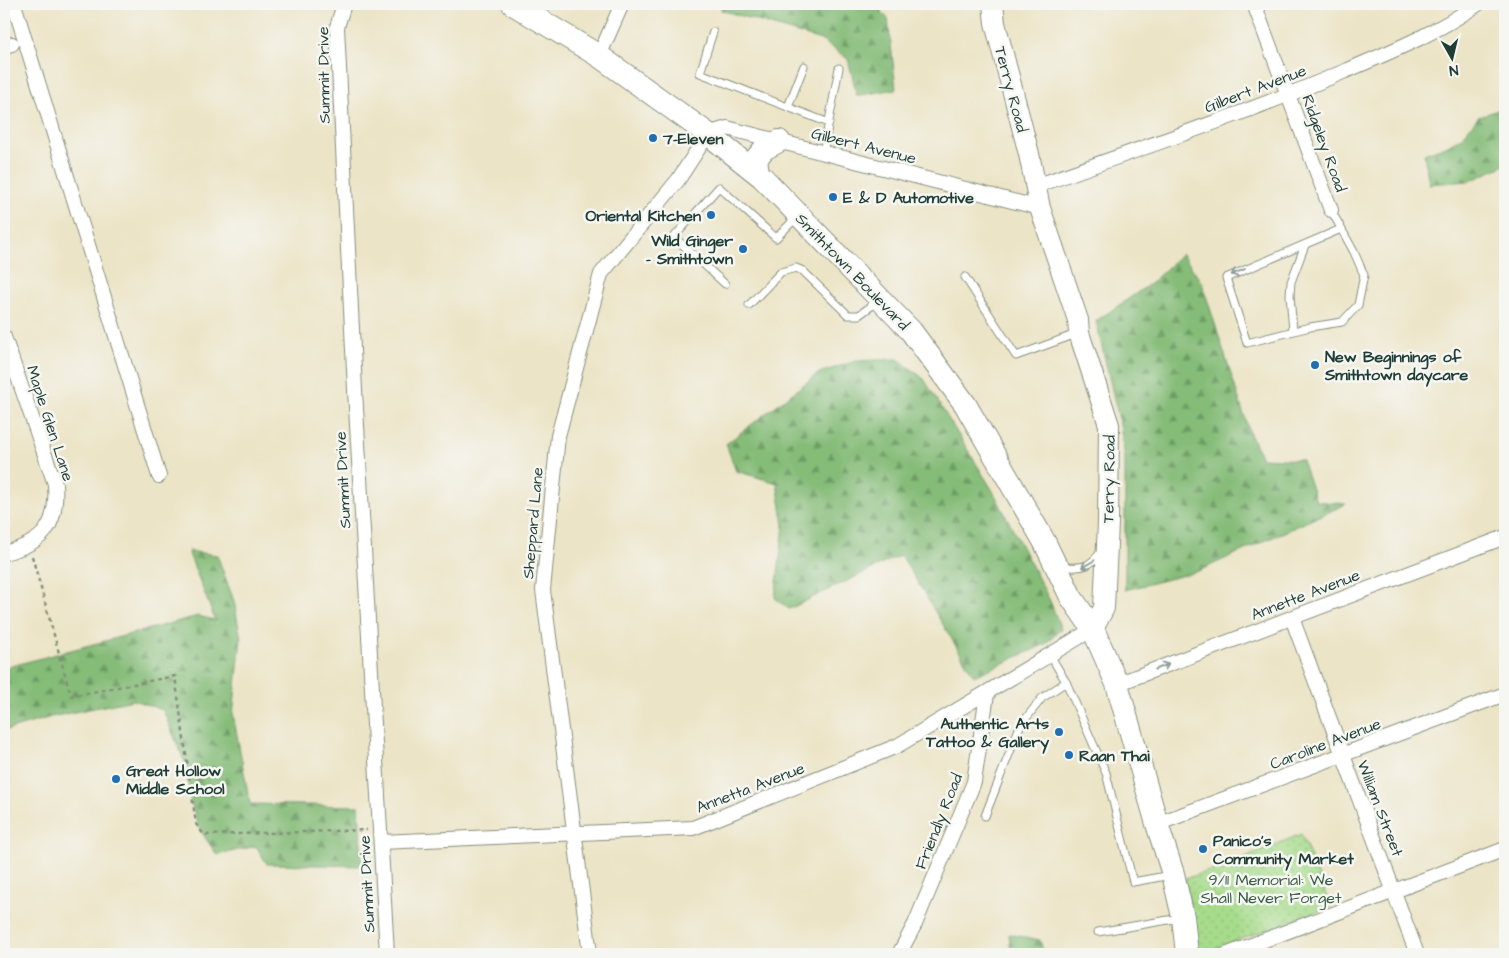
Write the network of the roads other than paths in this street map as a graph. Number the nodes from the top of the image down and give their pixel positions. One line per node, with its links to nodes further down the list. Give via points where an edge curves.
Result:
1 (14, 4): 32 (street)
2 (344, 4): 48 (street, Summit Drive, via 337,27)
3 (513, 4): 9 (main road, Smithtown Boulevard)
4 (622, 4): 9 (street)
5 (993, 4): 19 (street, Terry Road, via 995,24)
6 (1254, 4): 12 (street, Ridgeley Road)
7 (1478, 4): 12 (street, Gilbert Avenue, via 1430,33)
8 (713, 32): 13 (lane, via 700,73)
9 (599, 56): 15 (main road, Smithtown Boulevard)
10 (804, 66): 13 (lane)
11 (839, 68): 14 (lane)
12 (1289, 96): 19 (street, Gilbert Avenue); 21 (street, Ridgeley Road)
13 (788, 107): 14 (lane)
14 (829, 122): 17 (lane)
15 (708, 134): 16 (street, Gilbert Avenue, via 727,128); 18 (main road, Smithtown Boulevard); 47 (street, Sheppard Lane, via 678,180 601,274 558,436 543,590)
16 (779, 141): 17 (street, Gilbert Avenue); 18 (main road, via 764,149 756,159)
17 (823, 153): 20 (street, Gilbert Avenue)
18 (758, 173): 22 (main road, Smithtown Boulevard)
19 (1036, 186): 20 (street, Terry Road)
20 (1040, 208): 30 (street, Terry Road, via 1078,320)
21 (1331, 210): 23 (lane)
22 (800, 214): 26 (lane, via 776,238 719,187 674,237); 27 (main road, Smithtown Boulevard)
23 (1341, 229): 24 (lane); 29 (lane, via 1364,275 1358,305 1342,322)
24 (1305, 245): 29 (lane, via 1291,282); 29 (lane, one-way to 29, via 1226,278 1247,343)
25 (965, 277): 30 (lane, via 1016,356)
26 (725, 284)
27 (882, 299): 28 (lane, via 859,314 848,315 796,268 781,272); 35 (main road, Smithtown Boulevard, via 911,331 965,404)
28 (749, 305)
29 (1293, 331)
30 (1079, 333): 33 (street, Terry Road, via 1109,425)
31 (4, 337): 36 (street, Maple Glen Lane, via 56,484 52,522 42,536)
32 (159, 476)
33 (1108, 523): 35 (lane, one-way to 35, via 1102,551 1093,562 1080,568 1067,567); 38 (street, Terry Road, via 1104,608)
34 (1505, 537): 37 (street, Annette Avenue)
35 (1044, 542): 38 (main road, Smithtown Boulevard, via 1071,597)
36 (4, 553)
37 (1292, 618): 41 (street, Annette Avenue, one-way to 37); 44 (street, William Street)
38 (1093, 629): 39 (street, Annetta Avenue); 41 (main road)
39 (1050, 656): 40 (lane); 42 (street, Annetta Avenue)
40 (1066, 682): 45 (lane, via 1042,698 1020,726); 50 (lane, via 1106,773 1133,882)
41 (1117, 684): 46 (main road)
42 (986, 694): 47 (street, Annetta Avenue, via 897,746 693,828); 56 (street, Friendly Road, via 974,782 915,924)
43 (1505, 694): 44 (street, Caroline Avenue)
44 (1342, 755): 46 (street, Caroline Avenue); 51 (street, William Street)
45 (985, 816)
46 (1157, 824): 50 (main road)
47 (574, 832): 48 (street, Annetta Avenue); 55 (street, Sheppard Lane)
48 (381, 836): 54 (street, Summit Drive)
49 (1505, 849): 51 (street)
50 (1174, 874): 52 (main road)
51 (1393, 891): 58 (street); 59 (street, William Street)
52 (1183, 917): 53 (lane); 57 (main road)
53 (1098, 932)
54 (387, 954)
55 (590, 954)
56 (899, 954)
57 (1187, 954)
58 (1228, 954)
59 (1417, 954)

